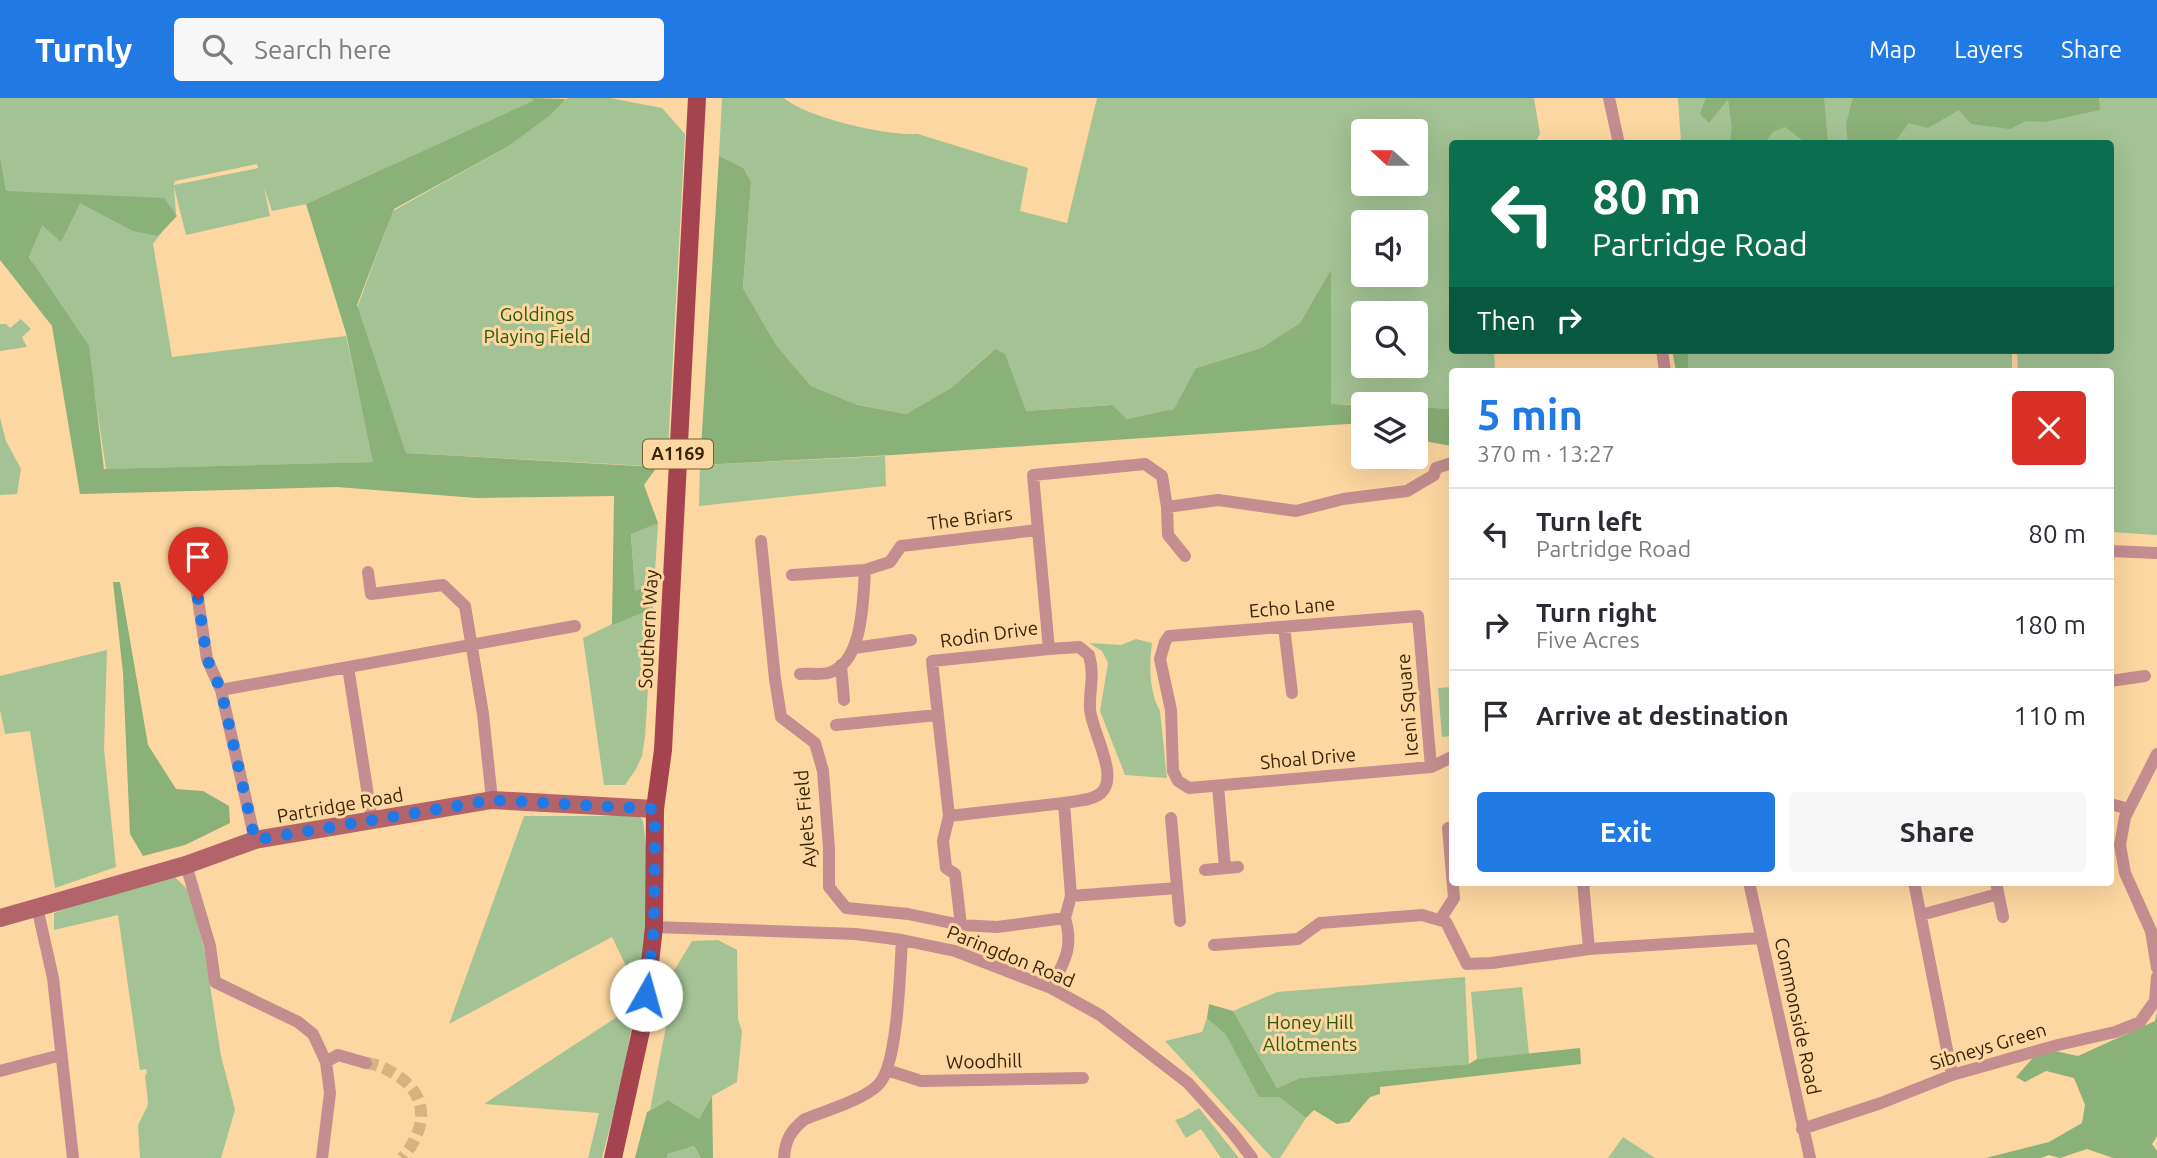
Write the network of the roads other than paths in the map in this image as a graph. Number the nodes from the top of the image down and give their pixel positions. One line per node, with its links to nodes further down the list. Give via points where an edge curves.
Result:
1 (696, 98): 40 (main road, Southern Way / A1169, via 663,750)
2 (1609, 98): 3 (street)
3 (1618, 140)
4 (1449, 464): 5 (street, via 1436,468 1434,475 1407,491 1296,511 1218,500)
5 (1167, 506): 6 (street, The Briars, via 1162,476 1145,464 1033,475); 10 (street, The Briars, via 1168,535)
6 (1038, 530): 11 (street, The Briars, via 901,546 890,562); 21 (street, Rodin Drive)
7 (761, 541): 64 (street, Aylets Field, via 782,717 815,743 822,771 829,887 846,908)
8 (2114, 551): 9 (street)
9 (2157, 553)
10 (1185, 556)
11 (865, 570): 14 (street, The Briars); 20 (street, via 861,624)
12 (368, 572): 19 (street, via 371,594 443,585 465,606)
13 (194, 573): 27 (street, via 207,659)
14 (792, 575)
15 (1419, 616): 17 (street, Echo Lane); 34 (street, Iceni Square)
16 (575, 626): 19 (street)
17 (1284, 627): 28 (street); 36 (street, Echo Lane, via 1169,636 1165,642 1160,659 1171,710 1173,771)
18 (911, 640): 20 (street)
19 (471, 645): 23 (street); 37 (street)
20 (854, 648): 22 (street)
21 (1049, 649): 30 (street, Rodin Drive, via 932,661); 38 (street, via 1079,647 1089,655 1094,679 1090,710 1107,769 1102,792)
22 (841, 664): 24 (street, via 829,673); 29 (street)
23 (348, 667): 27 (street); 44 (street)
24 (800, 674)
25 (2146, 676): 26 (street)
26 (2114, 680)
27 (221, 690): 46 (street)
28 (1292, 693)
29 (844, 700)
30 (937, 715): 31 (street); 42 (street, Rodin Drive)
31 (836, 725)
32 (2156, 757): 41 (street)
33 (1449, 758): 34 (street, Iceni Square)
34 (1431, 767): 35 (street, Shoal Drive)
35 (1218, 786): 36 (street, Shoal Drive); 49 (street, via 1231,868)
36 (1189, 788)
37 (492, 800): 40 (street, Partridge Road); 44 (street, Partridge Road)
38 (1063, 803): 42 (street); 56 (street)
39 (2114, 805): 41 (street)
40 (655, 809): 65 (main road, Southern Way / A1169)
41 (2129, 809): 66 (street, via 2120,845 2125,873)
42 (948, 816): 64 (street, Rodin Drive, via 943,841 946,868 956,874)
43 (1171, 818): 54 (street)
44 (372, 821): 46 (street, Partridge Road)
45 (1448, 828): 47 (street)
46 (255, 840): 48 (street, Partridge Road)
47 (1449, 840)
48 (186, 865): 57 (street, Partridge Road); 75 (street, via 210,946 215,982 298,1022 313,1034)
49 (1205, 870)
50 (1453, 886): 62 (street, via 1454,898)
51 (1583, 886): 70 (street)
52 (1750, 886): 67 (street, Commonside Road)
53 (1915, 886): 58 (street)
54 (1177, 888): 56 (street); 63 (street)
55 (1997, 888): 58 (street); 59 (street)
56 (1071, 896): 61 (street)
57 (37, 907): 60 (street, Partridge Road); 74 (street, via 53,978)
58 (1921, 915): 79 (street)
59 (2003, 917)
60 (0, 918)
61 (1065, 918): 64 (street, Aylets Field, via 998,928); 73 (street, via 1068,954)
62 (1440, 920): 69 (street, via 1422,915 1320,923 1298,939); 70 (street, via 1446,922 1467,964)
63 (1180, 921)
64 (961, 925)
65 (654, 927): 68 (street, Paringdon Road, via 856,934); 84 (main road, Southern Way / A1169, via 643,1017)
66 (2154, 930): 71 (street)
67 (1761, 938): 70 (street); 81 (street, Commonside Road)
68 (902, 940): 73 (street, Paringdon Road, via 954,951); 77 (street)
69 (1214, 945)
70 (1588, 949)
71 (2157, 968)
72 (2157, 977): 79 (street, Sibneys Green, via 2155,1001 2140,1022)
73 (1051, 988): 86 (street, Paringdon Road, via 1100,1015 1188,1083)
74 (61, 1055): 78 (street); 82 (street)
75 (326, 1062): 76 (street, via 338,1055); 83 (street, via 330,1093)
76 (366, 1063)
77 (887, 1070): 80 (street, Woodhill, via 920,1082); 85 (street, via 871,1090 796,1126 787,1138)
78 (0, 1072)
79 (1952, 1075): 81 (street, Sibneys Green)
80 (1083, 1078)
81 (1802, 1129): 87 (street, Commonside Road)
82 (73, 1158)
83 (322, 1158)
84 (613, 1158)
85 (784, 1158)
86 (1252, 1158)
87 (1810, 1158)

